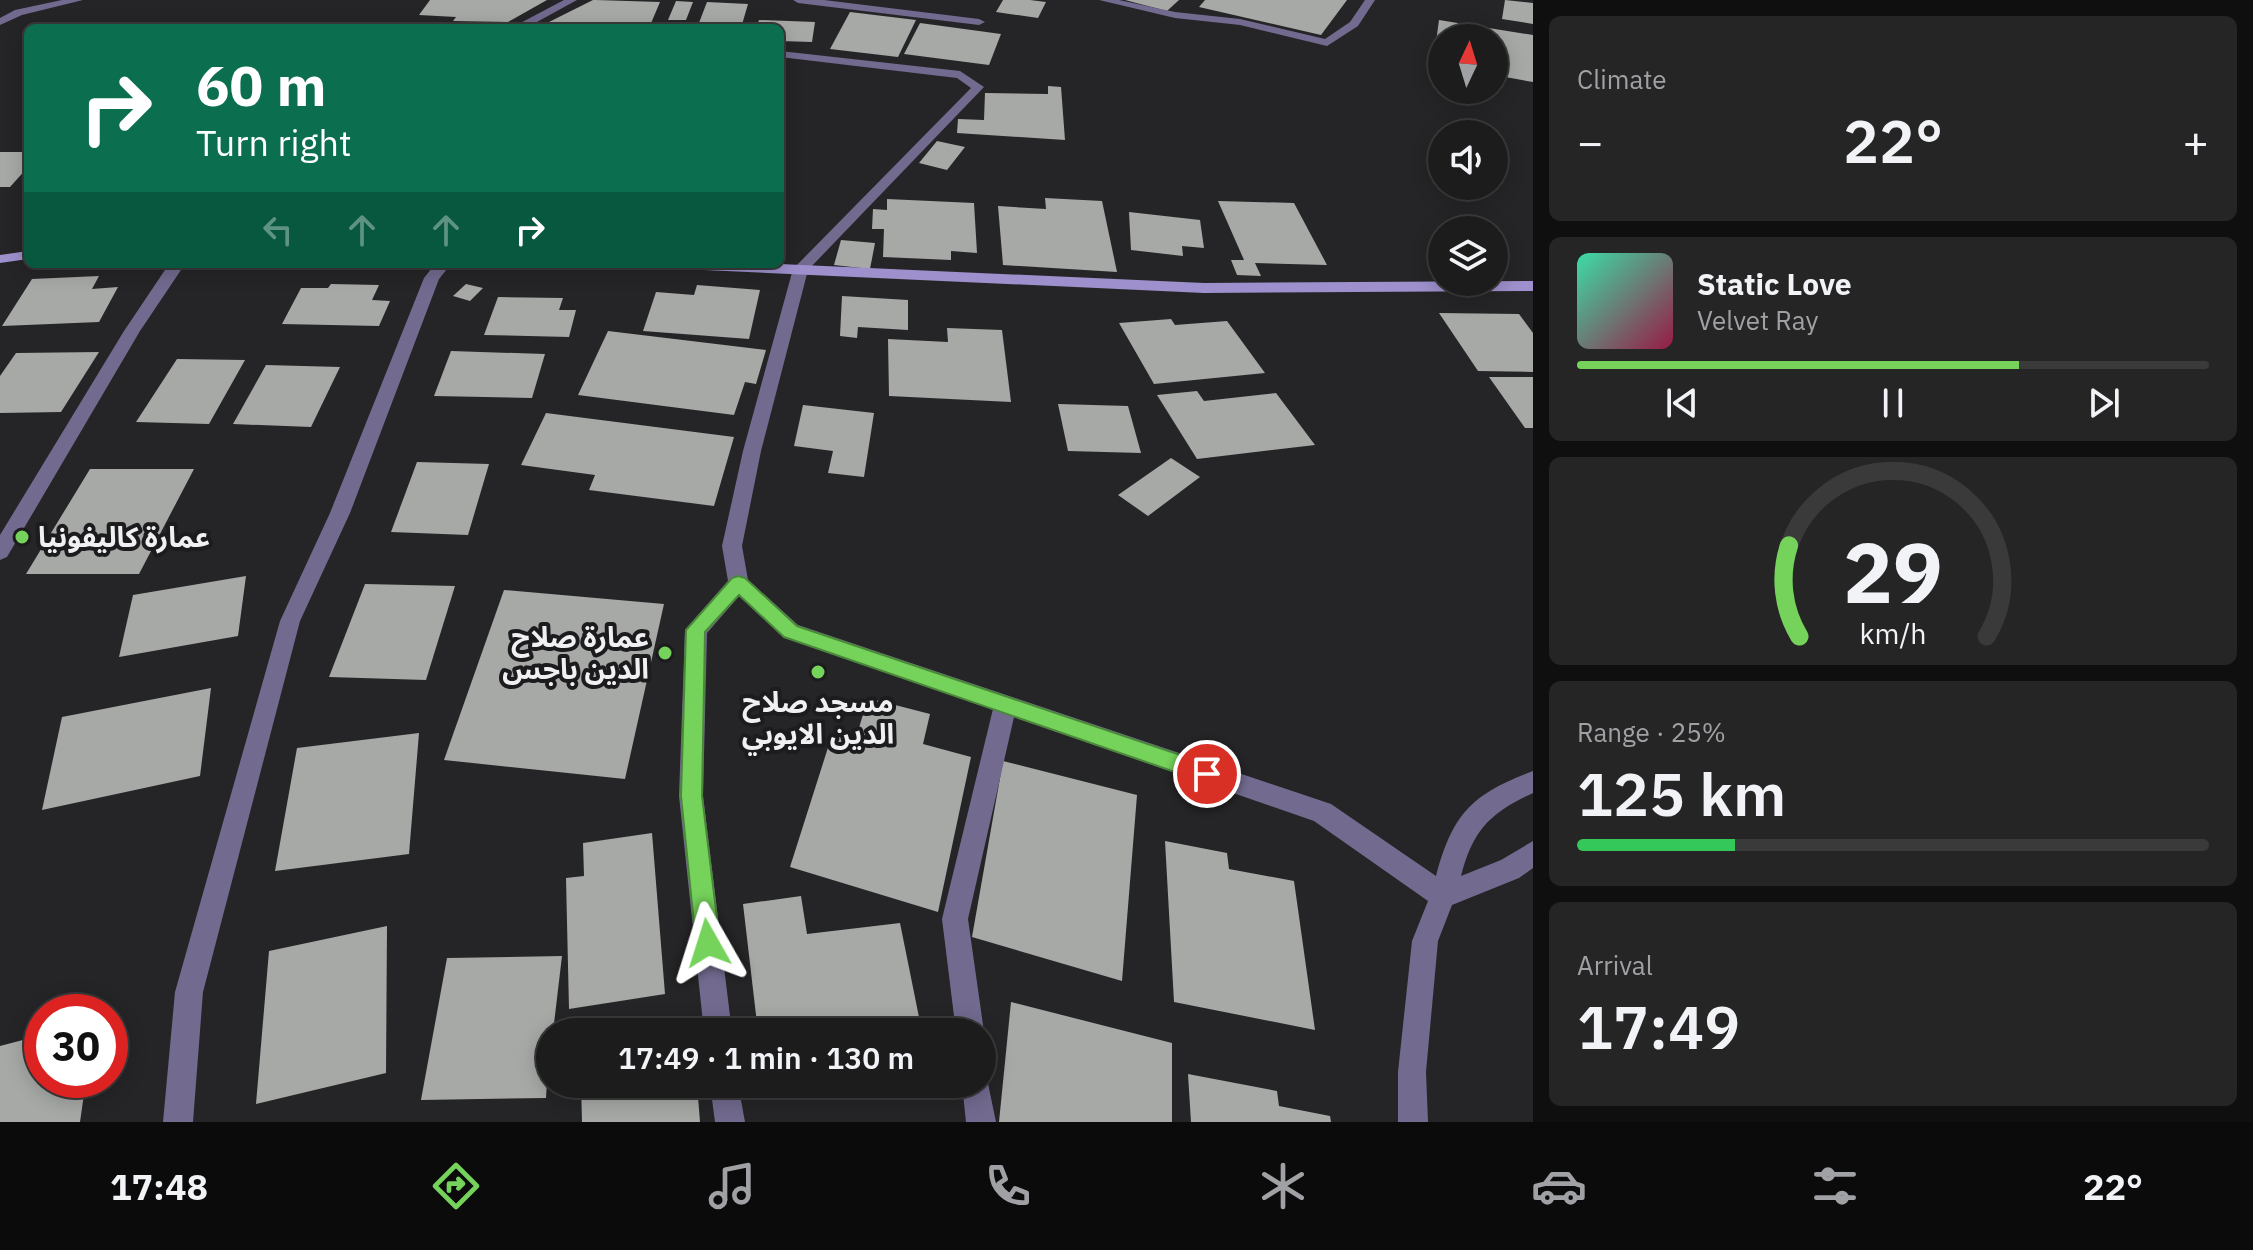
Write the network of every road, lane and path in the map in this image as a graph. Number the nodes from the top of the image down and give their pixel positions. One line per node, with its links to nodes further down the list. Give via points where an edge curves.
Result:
1 (78, 0): 8 (street, via 19,12)
2 (572, 0): 10 (street)
3 (798, 0): 9 (street)
4 (1104, 0): 7 (street)
5 (1190, 0): 7 (street)
6 (1370, 0): 7 (street, via 1354,24 1327,43 1240,22)
7 (1175, 15)
8 (0, 22)
9 (979, 22)
10 (525, 24)
11 (784, 54): 17 (street, via 960,75 978,87)
12 (24, 256): 13 (main road)
13 (0, 259)
14 (174, 268): 19 (street)
15 (440, 268): 29 (street, via 290,621 189,992)
16 (777, 268): 17 (main road)
17 (801, 269): 18 (main road, via 1204,288); 20 (street, via 732,546)
18 (1533, 286)
19 (0, 552)
20 (738, 583): 21 (street, via 791,631); 25 (street, via 696,630 691,796)
21 (1005, 706): 24 (street, via 1322,812); 26 (street, via 955,919)
22 (1533, 782): 24 (street, via 1492,800 1458,840)
23 (1533, 853): 24 (street, via 1510,869)
24 (1443, 896): 32 (street, via 1425,941 1412,1072)
25 (716, 1018)
26 (968, 1018)
27 (726, 1098): 30 (street)
28 (978, 1098): 31 (street)
29 (178, 1122)
30 (730, 1122)
31 (981, 1122)
32 (1413, 1122)

